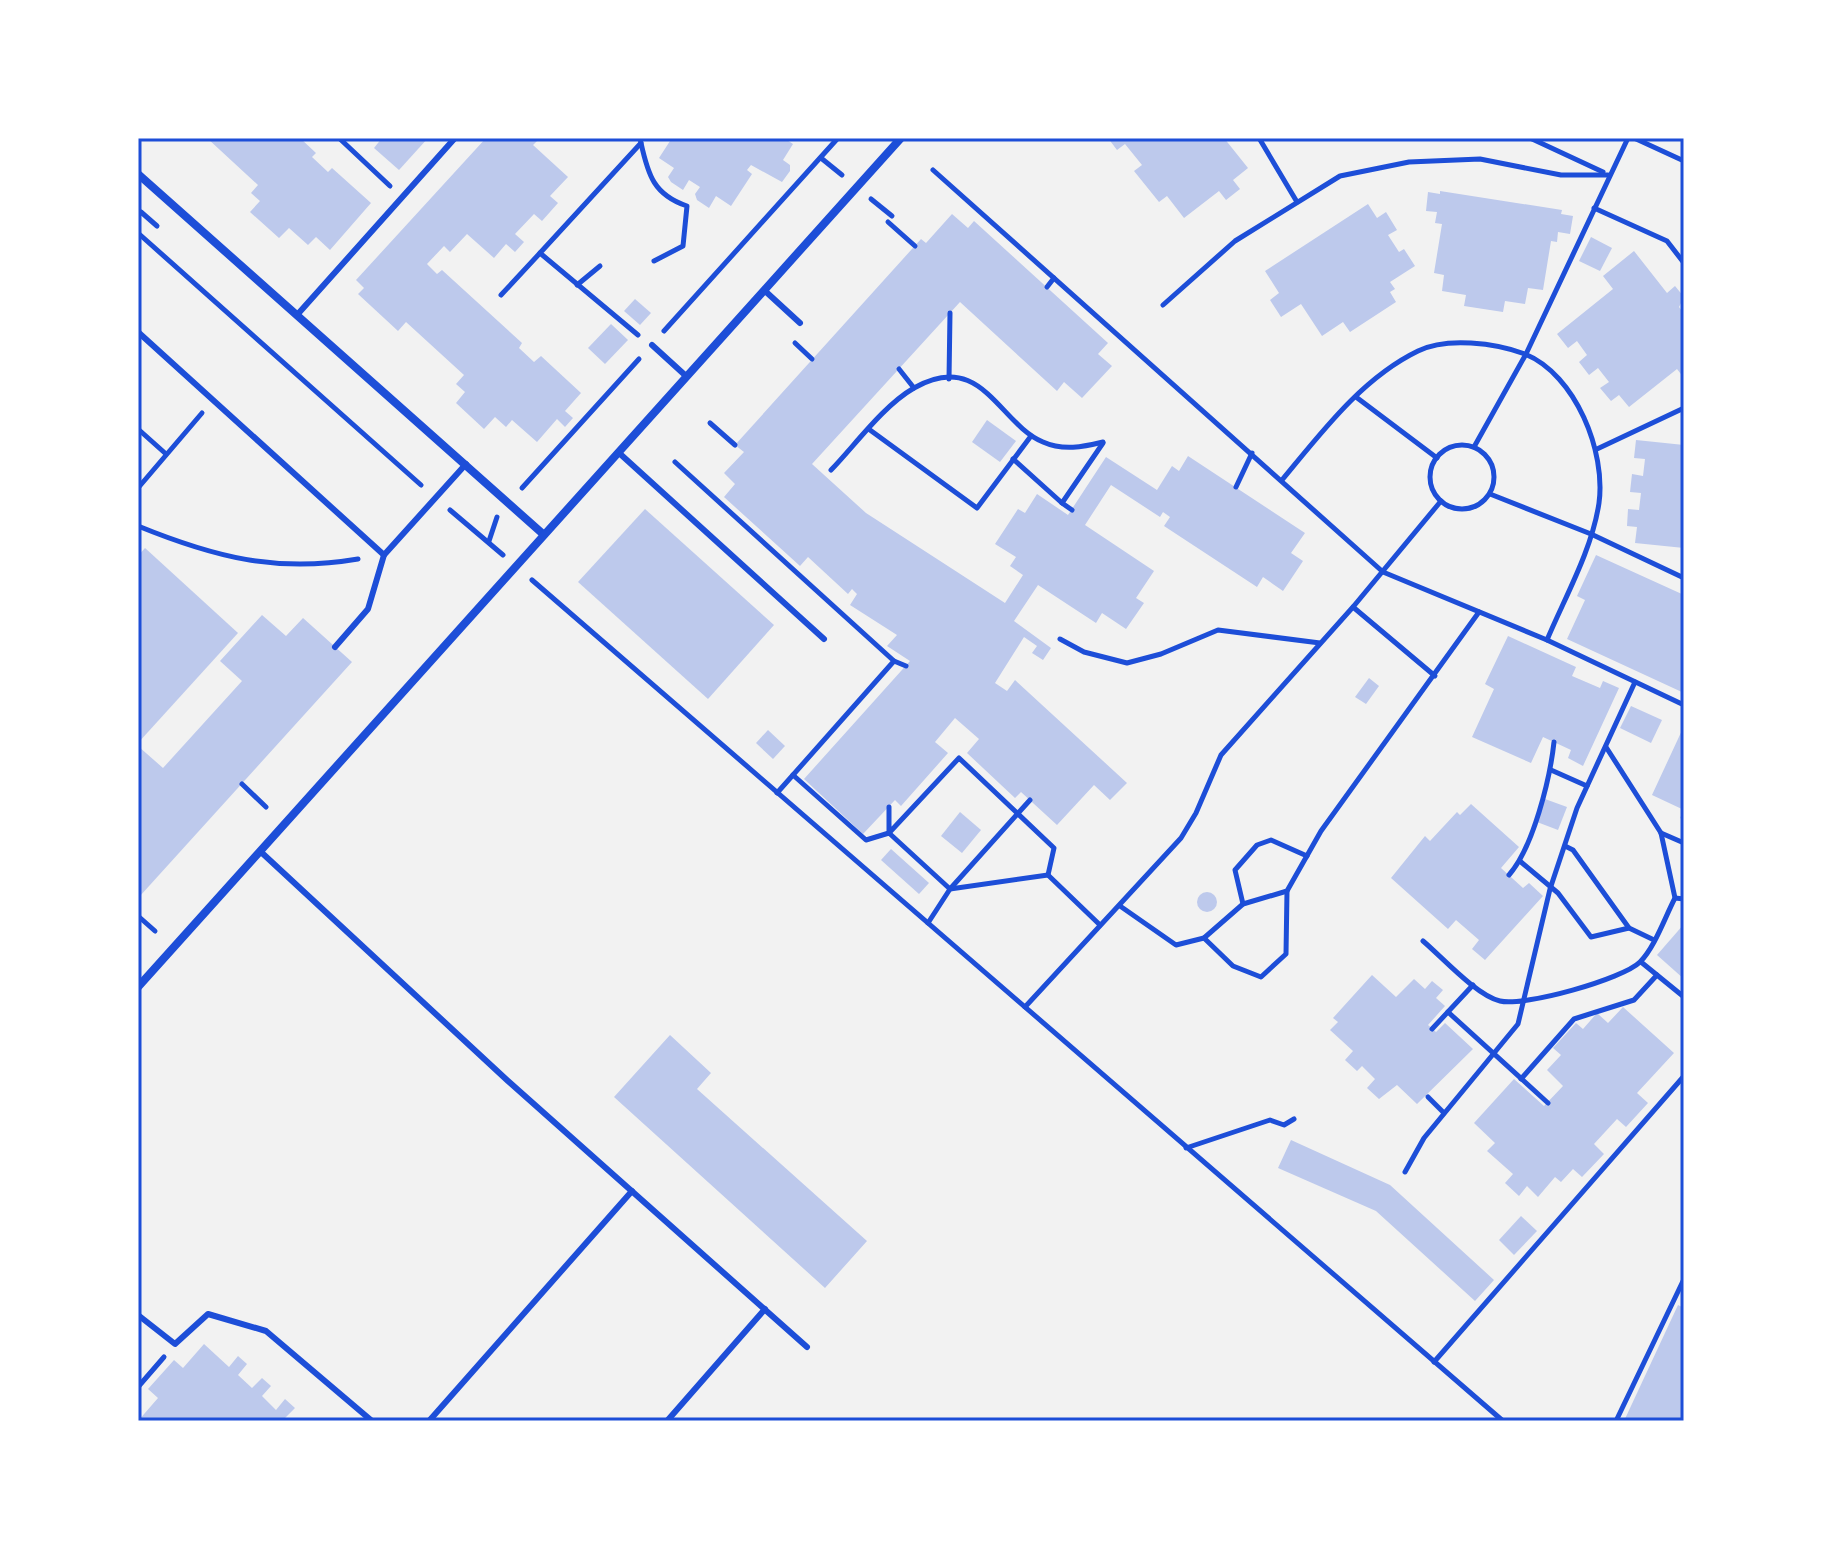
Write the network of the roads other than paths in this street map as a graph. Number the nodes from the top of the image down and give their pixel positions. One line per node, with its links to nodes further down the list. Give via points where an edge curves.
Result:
1 (455, 138): 5 (lane)
2 (901, 138): 4 (street)
3 (138, 174): 5 (street)
4 (764, 290): 6 (lane); 9 (street)
5 (297, 315): 11 (street)
6 (800, 323)
7 (138, 332): 13 (lane)
8 (652, 345): 9 (lane)
9 (686, 376): 10 (street)
10 (618, 452): 12 (street); 14 (lane)
11 (466, 464): 12 (street); 13 (lane)
12 (543, 534): 16 (street)
13 (384, 555): 15 (lane, via 368,609)
14 (824, 639)
15 (335, 647)
16 (261, 852): 17 (street); 18 (lane)
17 (138, 987)
18 (632, 1191): 19 (lane); 23 (lane)
19 (765, 1309): 21 (lane); 24 (lane)
20 (138, 1315): 22 (lane, via 175,1344 208,1314 266,1331)
21 (807, 1347)
22 (372, 1421)
23 (429, 1421)
24 (667, 1421)

